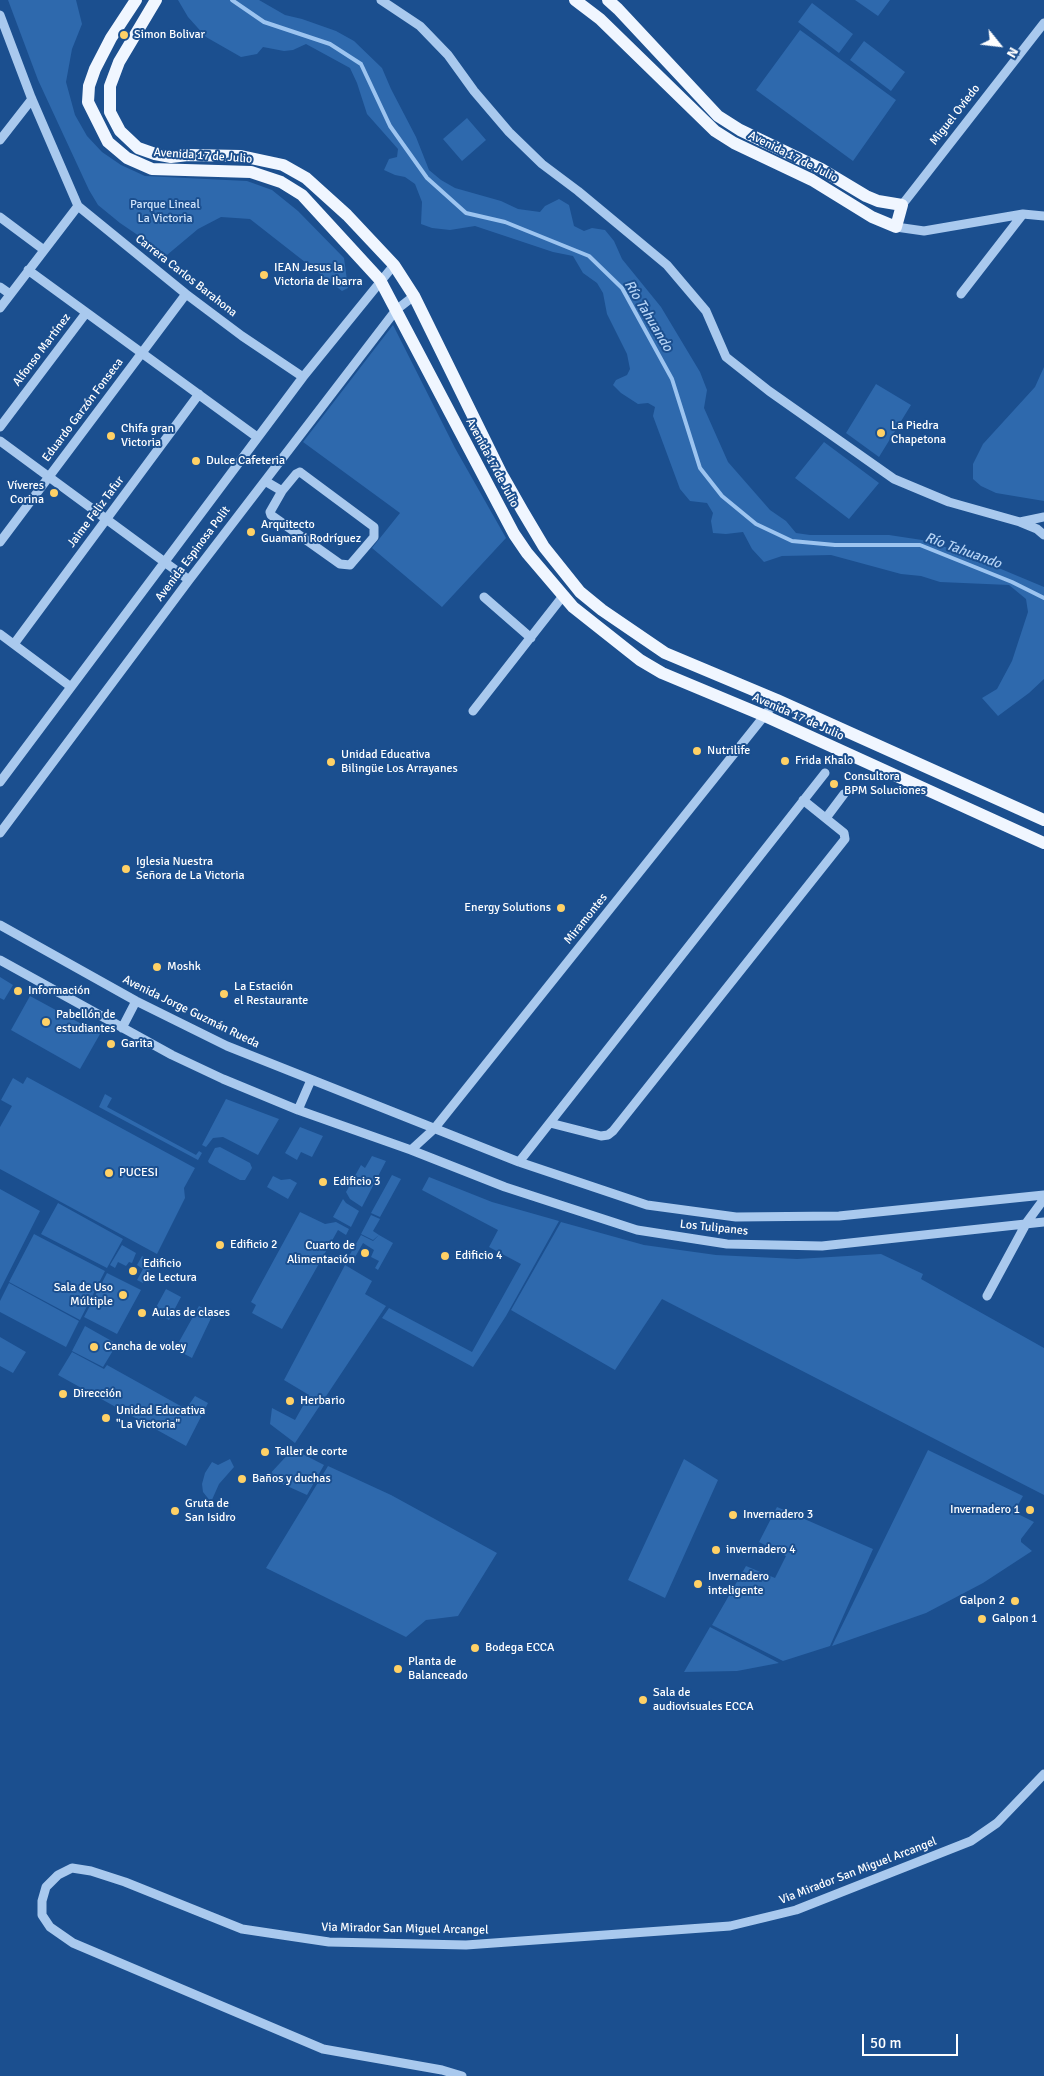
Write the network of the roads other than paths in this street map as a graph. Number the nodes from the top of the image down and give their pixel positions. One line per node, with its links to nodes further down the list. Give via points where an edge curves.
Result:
1 (136, 0): 19 (main road, Avenida 17 de Julio, via 111,38 89,86 88,102 108,142 127,158 152,169 251,172 281,182 302,195)
2 (156, 0): 17 (main road, Avenida 17 de Julio, via 119,62 110,86 110,112 120,131 138,148 155,154 171,157 241,156 283,164 326,194)
3 (381, 0): 39 (street, via 420,26 448,55 509,132 542,164 667,266 706,311 726,357 894,479 949,502)
4 (574, 0): 15 (main road, Avenida 17 de Julio, via 600,19 715,131)
5 (608, 0): 10 (main road, Avenida 17 de Julio, via 718,116 866,196)
6 (0, 15): 8 (street, Carrera Carlos Barahona)
7 (1044, 23): 10 (street, Miguel Oviedo)
8 (32, 99): 9 (street); 11 (street, Carrera Carlos Barahona)
9 (0, 140)
10 (902, 205): 15 (main road, Miguel Oviedo)
11 (78, 206): 16 (street); 22 (street, Carrera Carlos Barahona)
12 (1023, 214): 13 (street, Avenida 17 de Julio); 15 (street, Avenida 17 de Julio, via 924,231); 23 (street)
13 (1044, 216)
14 (0, 217): 16 (street)
15 (896, 227)
16 (44, 250): 18 (street)
17 (394, 265): 19 (street, Avenida Espinosa Polit); 24 (main road, Avenida 17 de Julio)
18 (28, 270): 21 (street); 27 (street)
19 (380, 280): 26 (main road, Avenida 17 de Julio); 29 (street, Avenida Espinosa Polit)
20 (0, 287): 21 (street)
21 (10, 294): 25 (street)
22 (186, 294): 28 (street, Eduardo Garzón Fonseca); 29 (street, Carrera Carlos Barahona)
23 (961, 294)
24 (414, 296): 26 (street, Avenida Espinosa Polit); 50 (main road, Avenida 17 de Julio, via 501,473 544,548 580,592 665,653)
25 (0, 308)
26 (396, 310): 35 (street, Avenida Espinosa Polit); 44 (main road, Avenida 17 de Julio, via 514,534)
27 (86, 313): 28 (street); 31 (street, Alfonso Martínez)
28 (142, 353): 30 (street); 34 (street, Eduardo Garzón Fonseca)
29 (303, 377): 32 (street, Avenida Espinosa Polit)
30 (199, 394): 32 (street); 38 (street, Jaime Feliz Tafur)
31 (0, 427)
32 (257, 437): 42 (street, Avenida Espinosa Polit)
33 (0, 440): 34 (street)
34 (49, 477): 38 (street); 41 (street, Eduardo Garzón Fonseca)
35 (265, 481): 36 (street); 43 (street, Avenida Espinosa Polit)
36 (282, 491): 36 (street, via 270,512 273,518 340,564 353,563 374,536 374,527 303,474 296,474)
37 (1044, 517): 39 (street)
38 (106, 520): 42 (street); 48 (street, Jaime Feliz Tafur)
39 (1020, 522): 40 (street)
40 (1044, 534)
41 (0, 542)
42 (165, 563): 43 (street); 49 (street, Avenida Espinosa Polit)
43 (189, 580): 59 (street, Avenida Espinosa Polit)
44 (563, 596): 47 (street); 52 (main road, Avenida 17 de Julio, via 640,660 662,673)
45 (484, 597): 47 (street)
46 (0, 634): 48 (street)
47 (530, 638): 51 (street)
48 (14, 644): 49 (street)
49 (71, 687): 54 (street, Avenida Espinosa Polit)
50 (777, 700): 52 (street, Miramontes); 58 (main road, Avenida 17 de Julio)
51 (473, 711)
52 (764, 716): 60 (main road, Avenida 17 de Julio); 68 (street, Miramontes)
53 (825, 773): 56 (street)
54 (0, 782)
55 (844, 794): 57 (street)
56 (803, 800): 57 (street); 67 (street)
57 (826, 818): 67 (street, via 844,833 845,839 613,1131 601,1136)
58 (1044, 820)
59 (0, 833)
60 (1044, 843)
61 (0, 925): 63 (street, Avenida Jorge Guzmán Rueda)
62 (0, 960): 64 (street)
63 (136, 1001): 64 (street); 65 (street, Avenida Jorge Guzmán Rueda, via 227,1046)
64 (122, 1028): 66 (street, via 223,1079)
65 (311, 1080): 66 (street); 68 (street, Avenida Jorge Guzmán Rueda)
66 (298, 1110): 69 (street)
67 (550, 1123): 70 (street)
68 (434, 1129): 69 (street, Miramontes); 70 (street, Los Tulipanes)
69 (411, 1150): 73 (street, Los Tulipanes, via 505,1187 637,1230 727,1244 822,1246)
70 (519, 1162): 71 (street, Los Tulipanes, via 647,1205 736,1217 839,1216)
71 (1044, 1195)
72 (1044, 1199): 73 (street)
73 (1027, 1222): 74 (street, Los Tulipanes); 75 (street)
74 (1044, 1222)
75 (987, 1296)
76 (1044, 1774): 77 (street, Via Mirador San Miguel Arcangel, via 997,1823 971,1841 796,1910 730,1926 466,1946 329,1942 242,1929 90,1871 72,1868 58,1874 46,1888 42,1915 50,1927 73,1943 323,2049)
77 (462, 2076)

